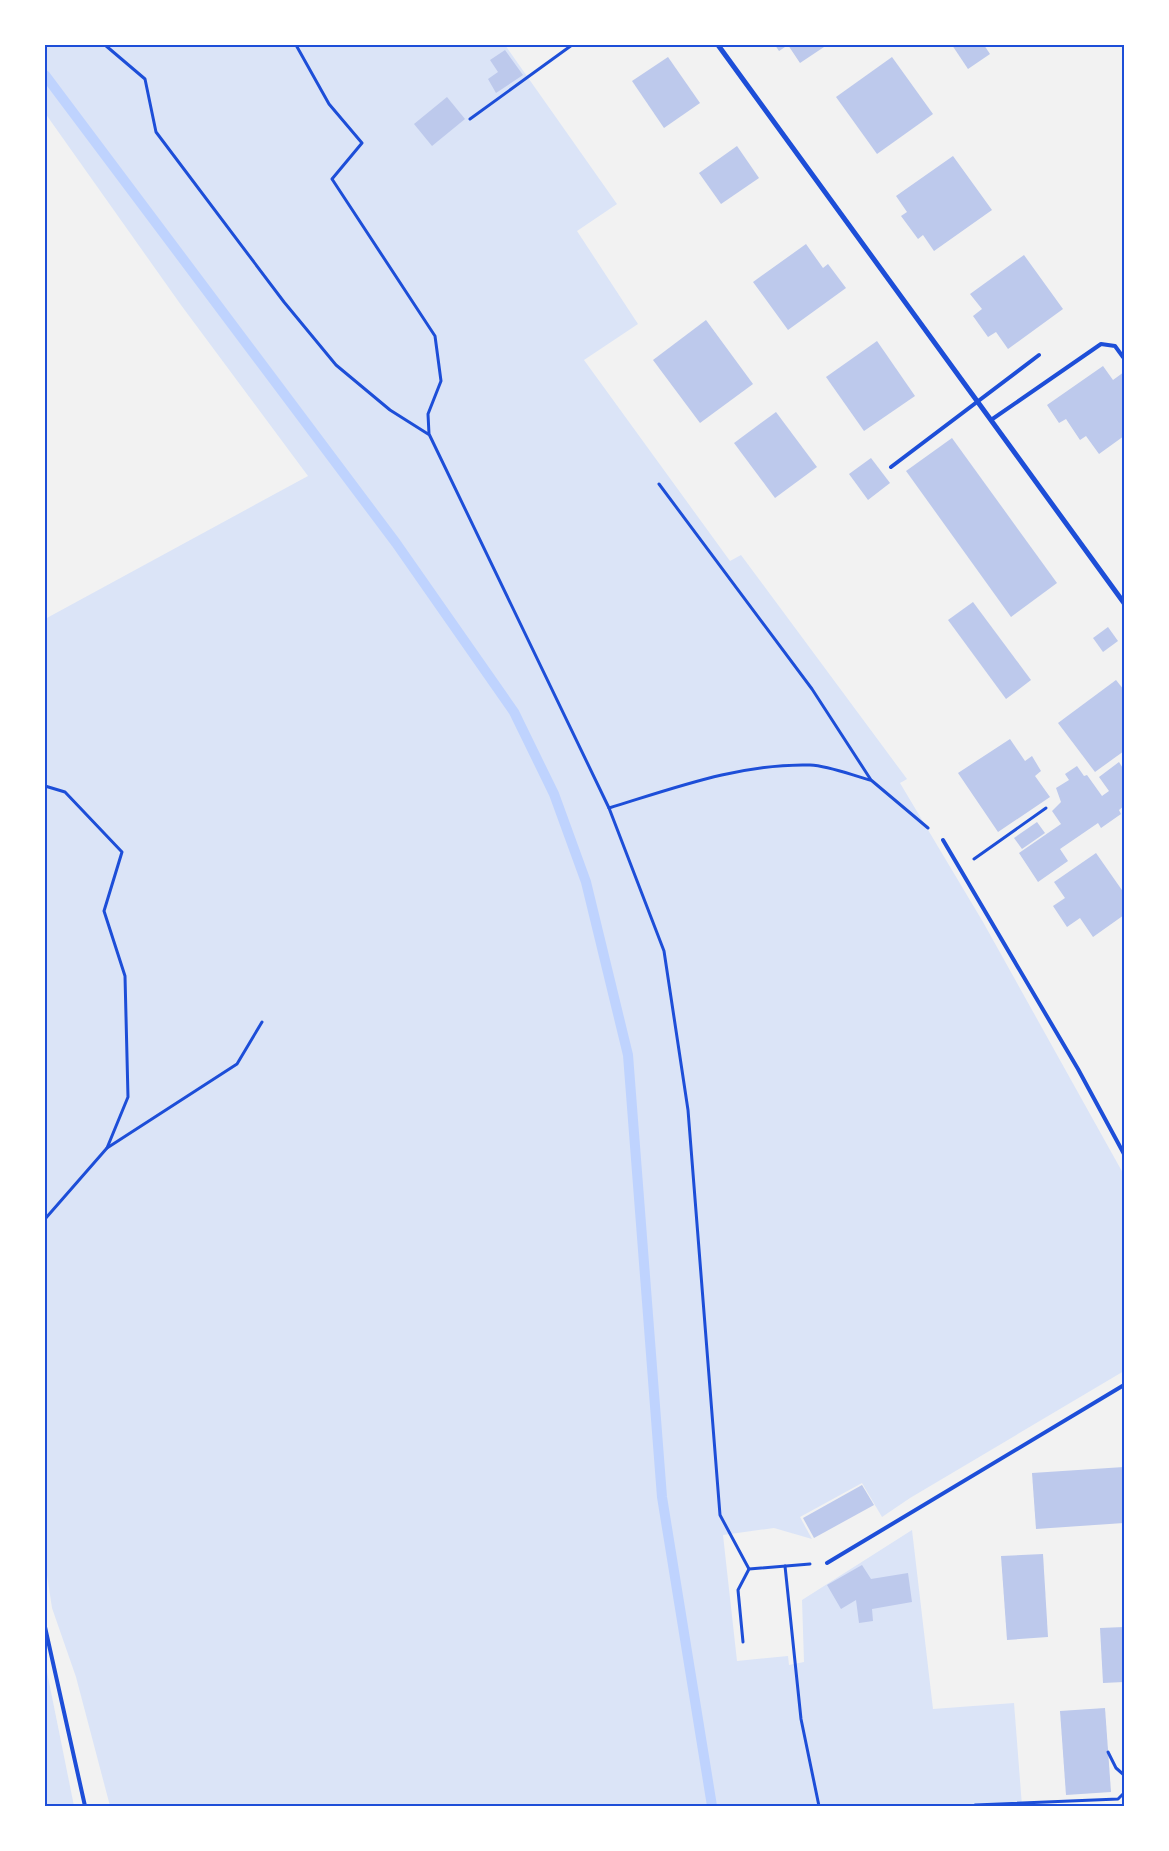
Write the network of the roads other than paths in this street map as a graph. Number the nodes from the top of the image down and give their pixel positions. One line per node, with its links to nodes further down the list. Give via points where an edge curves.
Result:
1 (718, 45): 4 (street)
2 (1039, 355): 4 (lane)
3 (1123, 357): 5 (lane, via 1115,346 1101,344)
4 (978, 402): 5 (street); 6 (lane)
5 (991, 420): 7 (street)
6 (891, 467)
7 (1124, 603)
8 (943, 840): 9 (lane, via 1078,1069)
9 (1124, 1154)
10 (1124, 1385): 11 (lane)
11 (827, 1563)
12 (45, 1627): 13 (lane)
13 (85, 1806)

